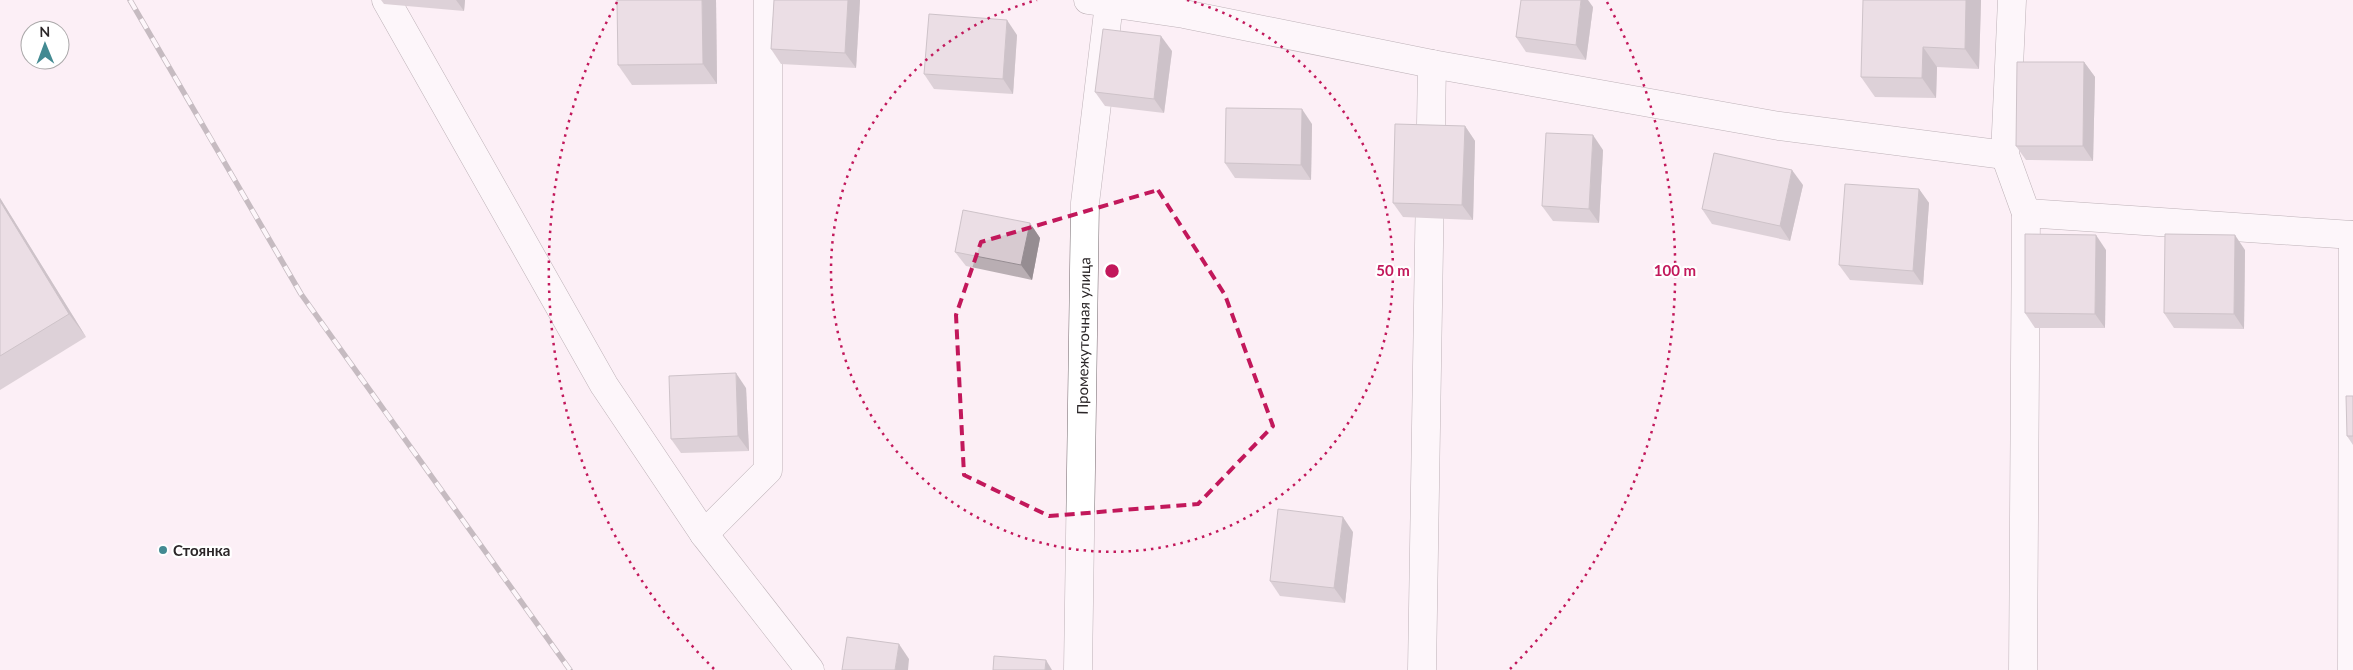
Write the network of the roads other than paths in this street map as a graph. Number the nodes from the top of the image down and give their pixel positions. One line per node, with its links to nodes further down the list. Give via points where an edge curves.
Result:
1 (386, 0): 11 (street, via 604,385)
2 (768, 0): 11 (street, via 768,470)
3 (1217, 0): 6 (street)
4 (2012, 0): 8 (street)
5 (1098, 2): 6 (street); 13 (street, Промежуточная улица, via 1086,203)
6 (1184, 14): 7 (street)
7 (1432, 64): 8 (street, via 1779,126); 14 (street)
8 (2005, 155): 9 (street)
9 (2026, 213): 10 (street); 15 (street)
10 (2353, 235): 16 (street)
11 (704, 534): 12 (street)
12 (810, 670)
13 (1078, 670)
14 (1422, 670)
15 (2023, 670)
16 (2352, 670)

